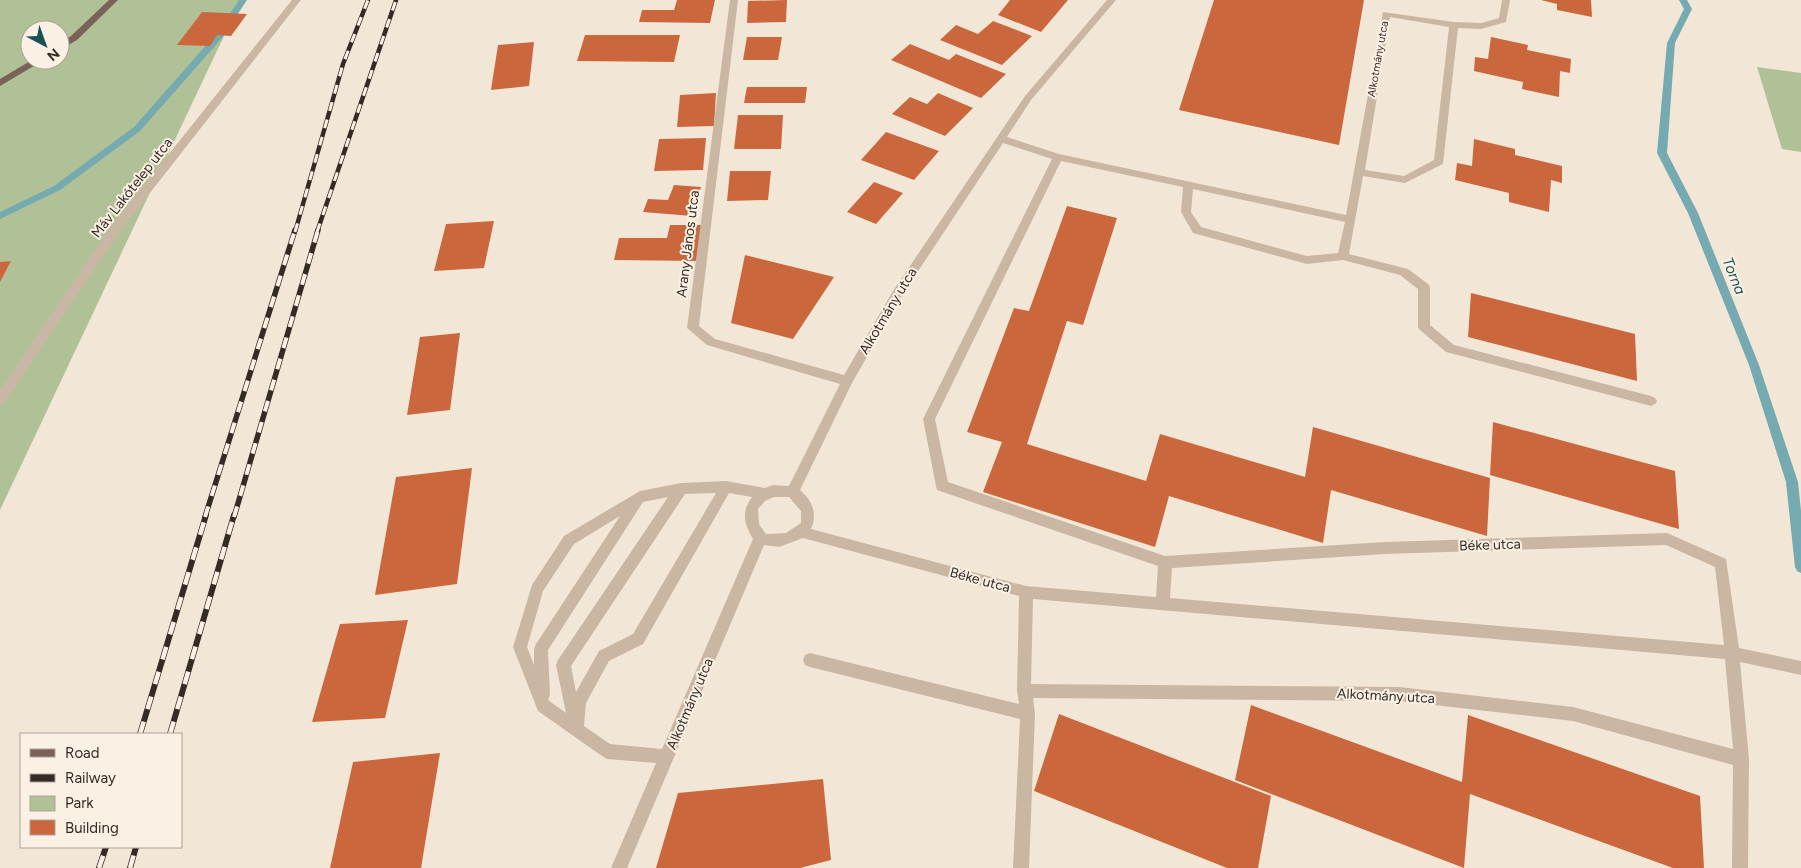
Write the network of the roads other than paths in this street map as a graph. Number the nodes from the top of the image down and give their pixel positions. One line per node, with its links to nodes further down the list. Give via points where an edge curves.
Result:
1 (114, 0): 7 (main road)
2 (297, 0): 17 (street, Máv Lakótelep utca, via 117,227)
3 (734, 0): 16 (street, Arany János utca, via 693,328 711,342)
4 (1112, 0): 10 (street, Alkotmány utca, via 1028,98)
5 (1506, 0): 6 (street, Alkotmány utca, via 1503,20 1481,26)
6 (1454, 26): 12 (street, via 1439,162 1405,180); 12 (street, Alkotmány utca, via 1386,14)
7 (70, 41)
8 (22, 70): 9 (main road)
9 (0, 83)
10 (1000, 139): 11 (street); 16 (street, Alkotmány utca, via 897,294)
11 (1058, 157): 13 (street); 26 (street, Béke utca, via 929,419 942,486)
12 (1359, 172): 14 (street, Alkotmány utca)
13 (1188, 185): 14 (street); 15 (street, via 1186,212 1197,230 1307,260)
14 (1351, 220): 15 (street, Alkotmány utca)
15 (1343, 256): 18 (street, via 1404,272 1424,286 1424,327 1450,349)
16 (847, 381): 21 (street, Alkotmány utca)
17 (0, 400)
18 (1651, 401)
19 (726, 487): 20 (street); 22 (street); 35 (street, via 638,639 604,656 579,702)
20 (681, 489): 23 (street); 35 (street, via 563,665)
21 (792, 492): 22 (street); 24 (street, via 809,513 808,522)
22 (765, 494): 25 (street, via 753,504 750,513)
23 (640, 497): 33 (street, via 542,649); 33 (street, via 569,540 537,589 520,647)
24 (801, 532): 25 (street, via 794,538 778,542); 27 (street, Béke utca)
25 (760, 538): 36 (street, Alkotmány utca)
26 (1165, 562): 28 (street); 29 (street, Béke utca, via 1385,548 1667,539 1721,563)
27 (1026, 592): 28 (street, Béke utca); 32 (street)
28 (1163, 604): 29 (street, Béke utca)
29 (1732, 653): 31 (street, Béke utca); 37 (street)
30 (810, 660): 34 (street)
31 (1801, 668)
32 (1024, 691): 34 (street); 37 (street, Alkotmány utca, via 1399,694 1572,714)
33 (543, 706): 35 (street)
34 (1028, 714): 39 (street)
35 (576, 730): 36 (street, via 607,751)
36 (668, 757): 38 (street, Alkotmány utca)
37 (1741, 759): 40 (street)
38 (619, 868)
39 (1021, 868)
40 (1740, 868)

